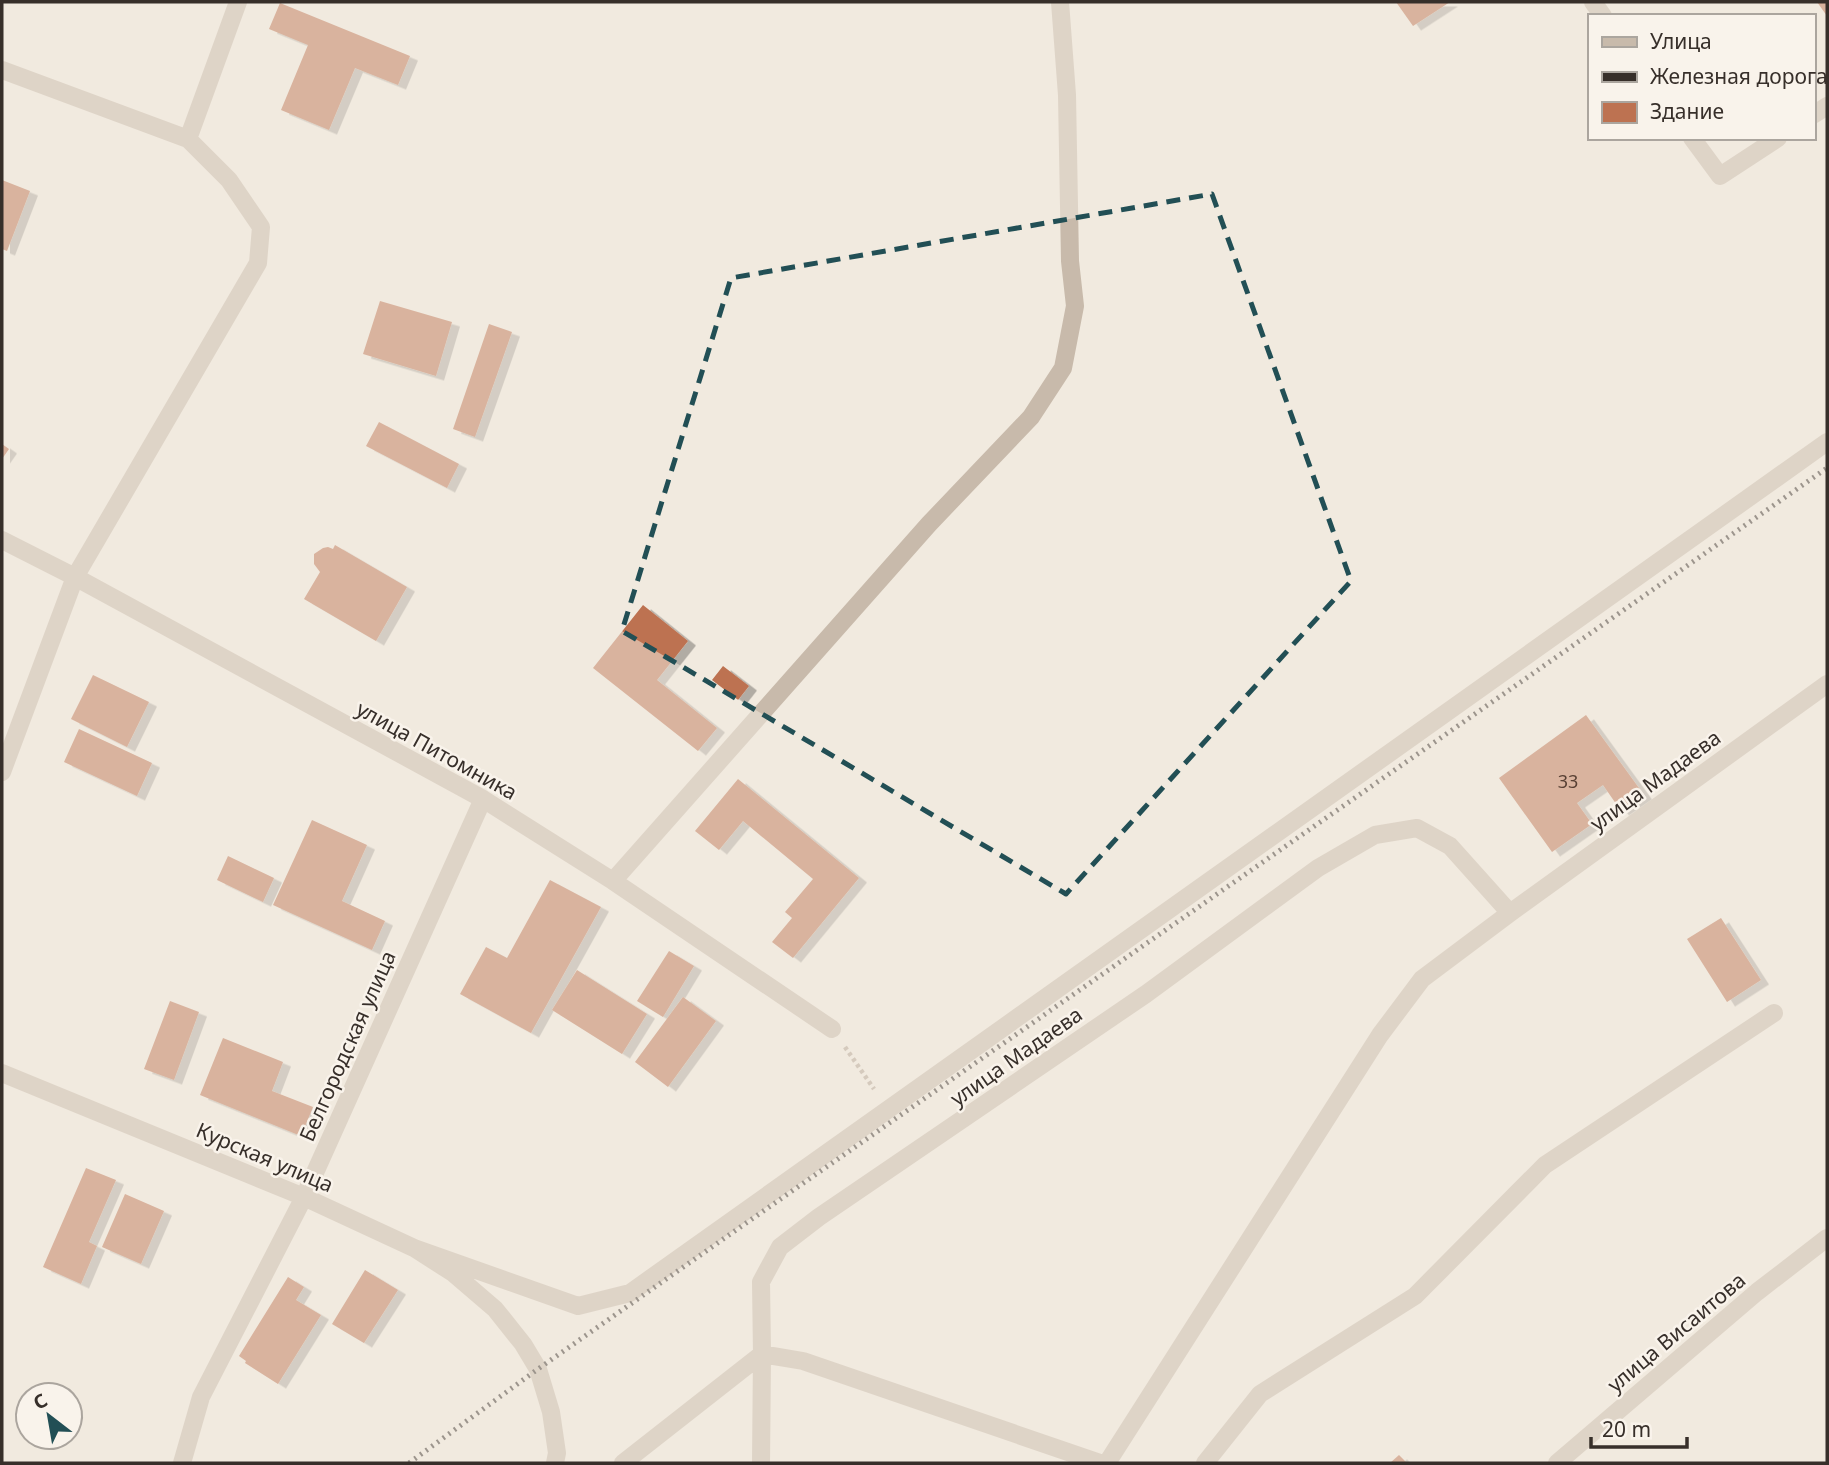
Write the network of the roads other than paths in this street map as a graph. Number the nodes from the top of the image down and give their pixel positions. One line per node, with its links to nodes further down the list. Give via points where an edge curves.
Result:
1 (238, 2): 4 (street)
2 (1060, 2): 13 (street, via 1075,306 1063,369 1031,417 929,524)
3 (2, 70): 4 (street)
4 (188, 139): 9 (street, via 229,180 261,227 258,263)
5 (1693, 140): 6 (street, via 1720,176)
6 (1775, 140)
7 (1827, 442): 20 (street, via 630,1293 578,1306)
8 (2, 540): 9 (street, улица Питомника)
9 (75, 577): 11 (street); 12 (street, улица Питомника)
10 (1827, 684): 14 (street, улица Мадаева)
11 (2, 772)
12 (483, 799): 13 (street, улица Питомника); 18 (street, Белгородская улица)
13 (613, 881): 16 (street, улица Питомника)
14 (1510, 914): 21 (street, улица Мадаева, via 1450,846 1418,828 1375,835 1318,868 1146,994 780,1247 761,1282); 27 (street, улица Мадаева, via 1422,979 1380,1035)
15 (1774, 1013): 28 (street, via 1545,1165 1415,1296 1260,1394)
16 (832, 1029)
17 (2, 1073): 18 (street, Курская улица)
18 (304, 1197): 20 (street, Курская улица); 22 (street, Белгородская улица, via 201,1397)
19 (1827, 1238): 29 (street, улица Висаитова)
20 (414, 1248): 23 (street, Курская улица, via 495,1309 523,1344 538,1369 551,1412)
21 (762, 1354): 24 (street); 25 (street, улица Мадаева); 26 (street, via 803,1361)
22 (182, 1463)
23 (555, 1463)
24 (623, 1463)
25 (761, 1463)
26 (1100, 1463)
27 (1108, 1463)
28 (1205, 1463)
29 (1557, 1463)

